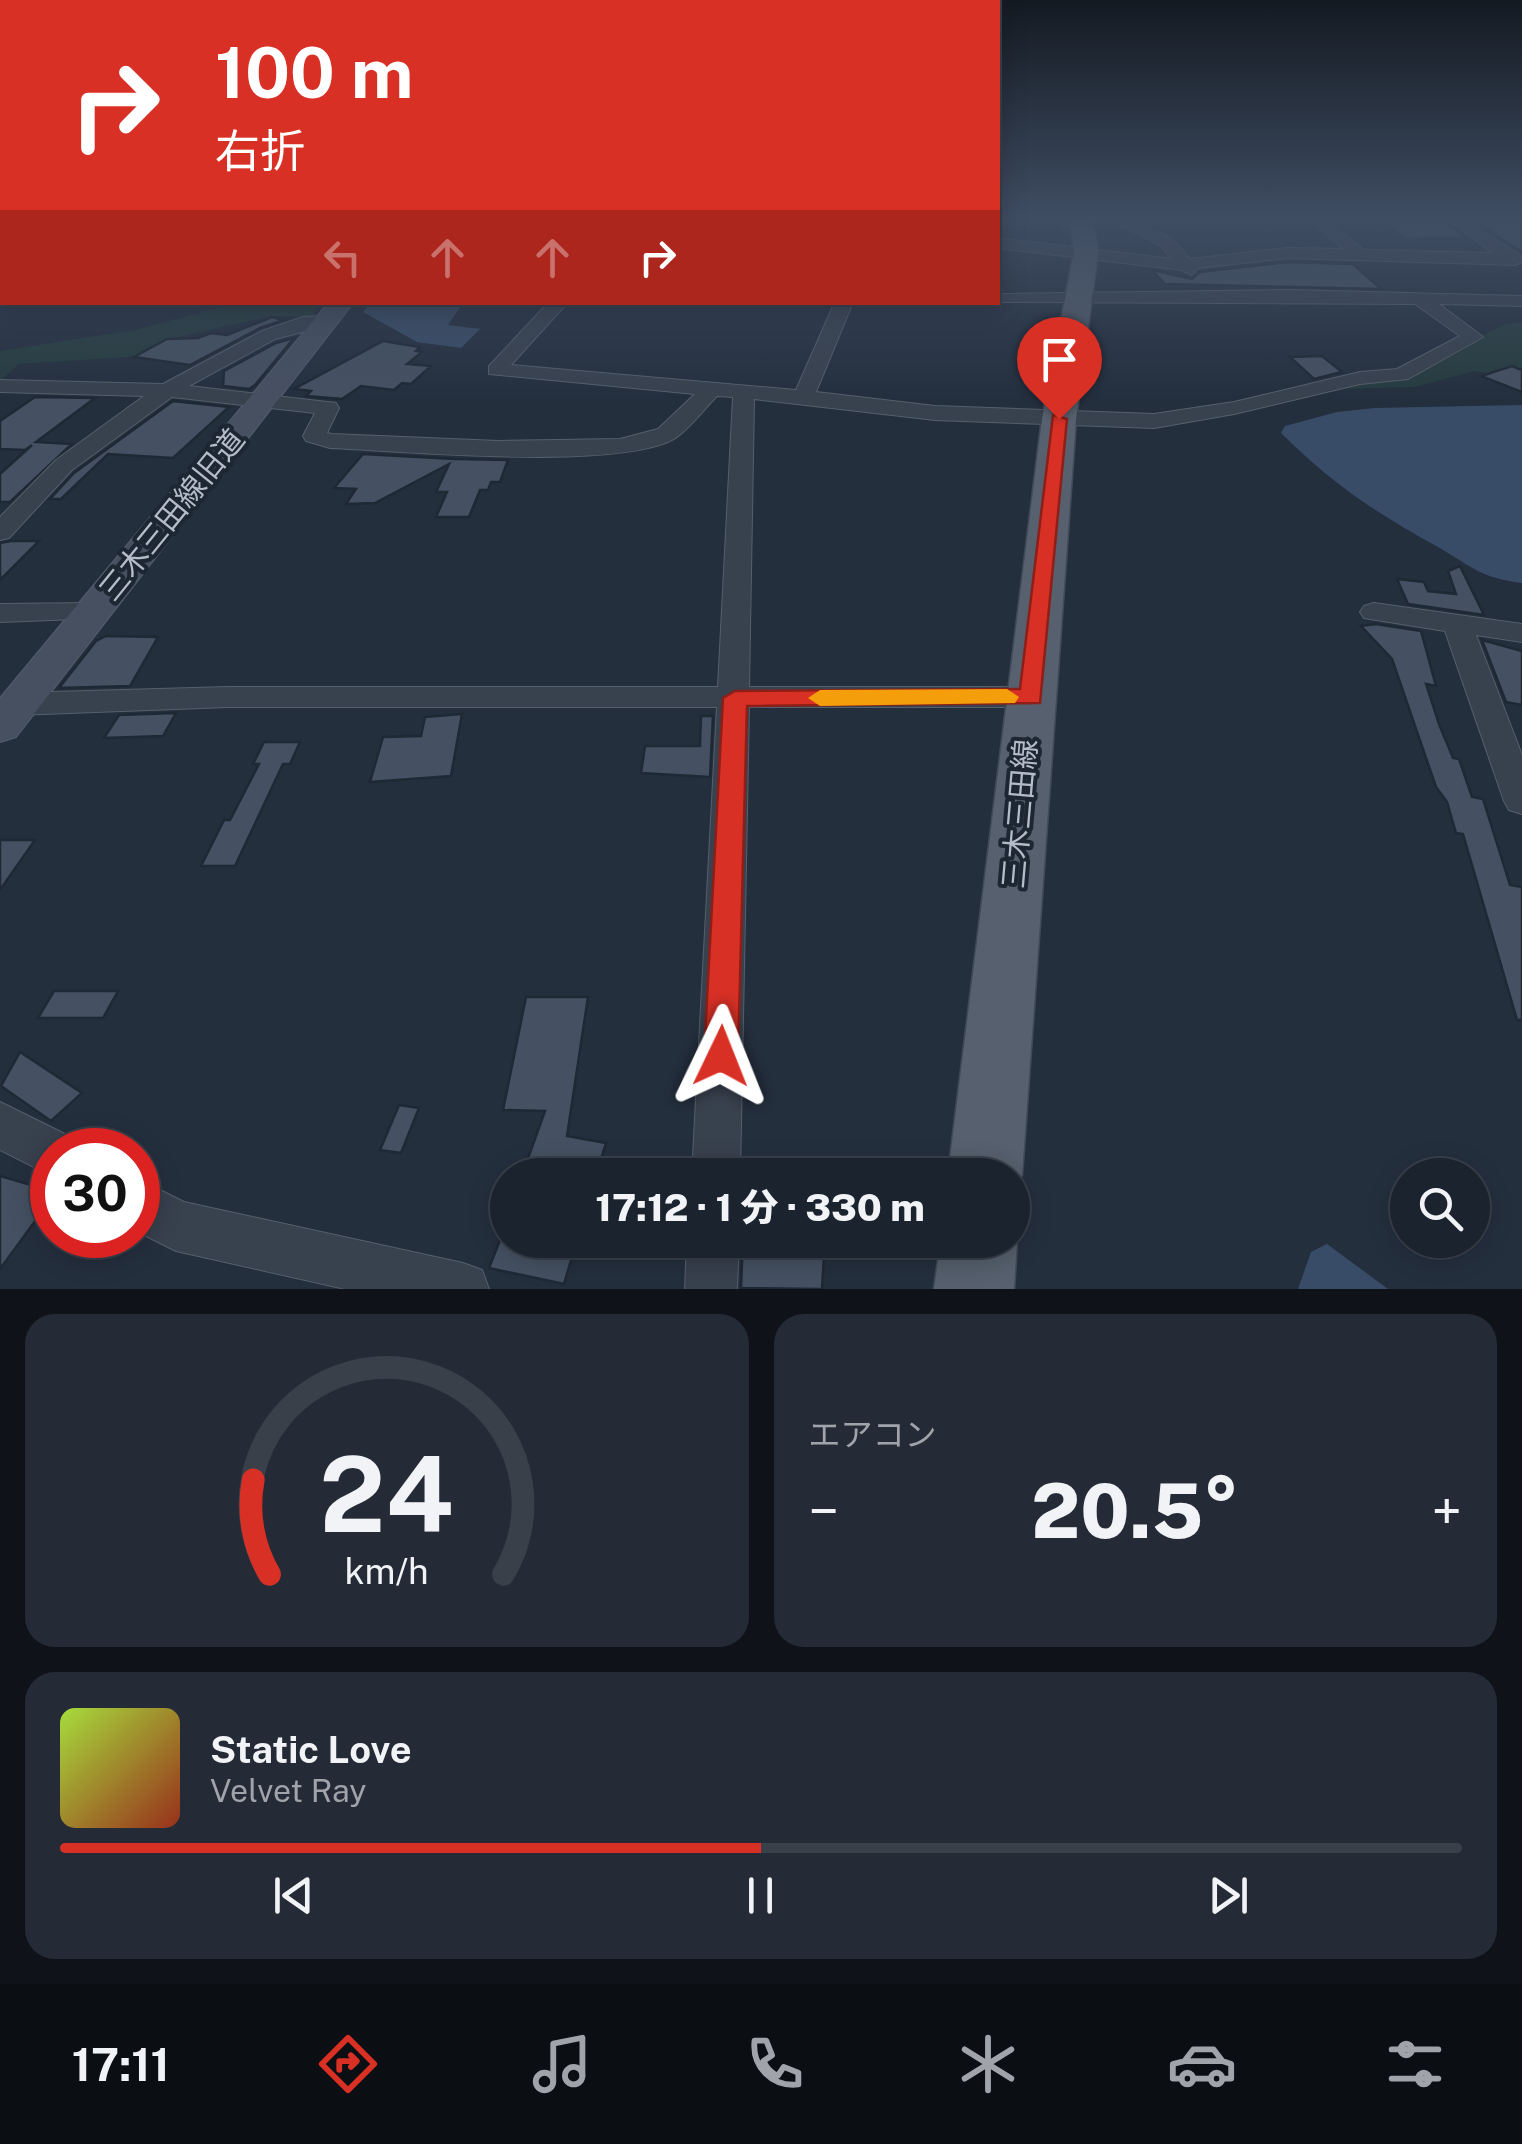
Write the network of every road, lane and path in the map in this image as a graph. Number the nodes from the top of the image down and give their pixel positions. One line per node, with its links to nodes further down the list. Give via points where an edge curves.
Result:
1 (1081, 277): 5 (main road, 三木三田線)
2 (1199, 277): 4 (street)
3 (1342, 277): 6 (street)
4 (1220, 296): 5 (street); 6 (street)
5 (1081, 298): 7 (street); 19 (main road, 三木三田線)
6 (1365, 298): 8 (street)
7 (1000, 299)
8 (1420, 300): 9 (street); 19 (street, via 1473,338 1401,375 1154,421)
9 (1522, 301)
10 (556, 305): 14 (street, via 496,370)
11 (843, 305): 17 (street)
12 (327, 310): 15 (street); 18 (street, 三木三田線旧道)
13 (0, 386): 15 (street)
14 (711, 390): 16 (street); 18 (street, via 666,434 621,446 330,441 314,436 328,408)
15 (163, 392): 18 (street); 20 (street, via 62,467)
16 (744, 393): 17 (street); 27 (street)
17 (803, 396): 19 (street, via 935,413)
18 (265, 401): 21 (street, 三木三田線旧道)
19 (1059, 419): 26 (main road, 三木三田線)
20 (0, 532)
21 (92, 612): 23 (street); 28 (street, 三木三田線旧道)
22 (1374, 612): 24 (street)
23 (0, 613)
24 (1457, 624): 25 (street); 29 (street)
25 (1522, 633)
26 (1031, 697): 27 (street); 34 (main road, 三木三田線)
27 (735, 698): 28 (street, via 228,696); 33 (street)
28 (9, 716)
29 (1508, 726): 30 (street)
30 (1522, 801)
31 (0, 1125): 32 (street)
32 (30, 1141)
33 (717, 1158)
34 (987, 1158)
35 (160, 1217): 38 (street, via 176,1226)
36 (712, 1258): 39 (street)
37 (977, 1258): 40 (main road)
38 (463, 1289)
39 (711, 1289)
40 (974, 1289)

